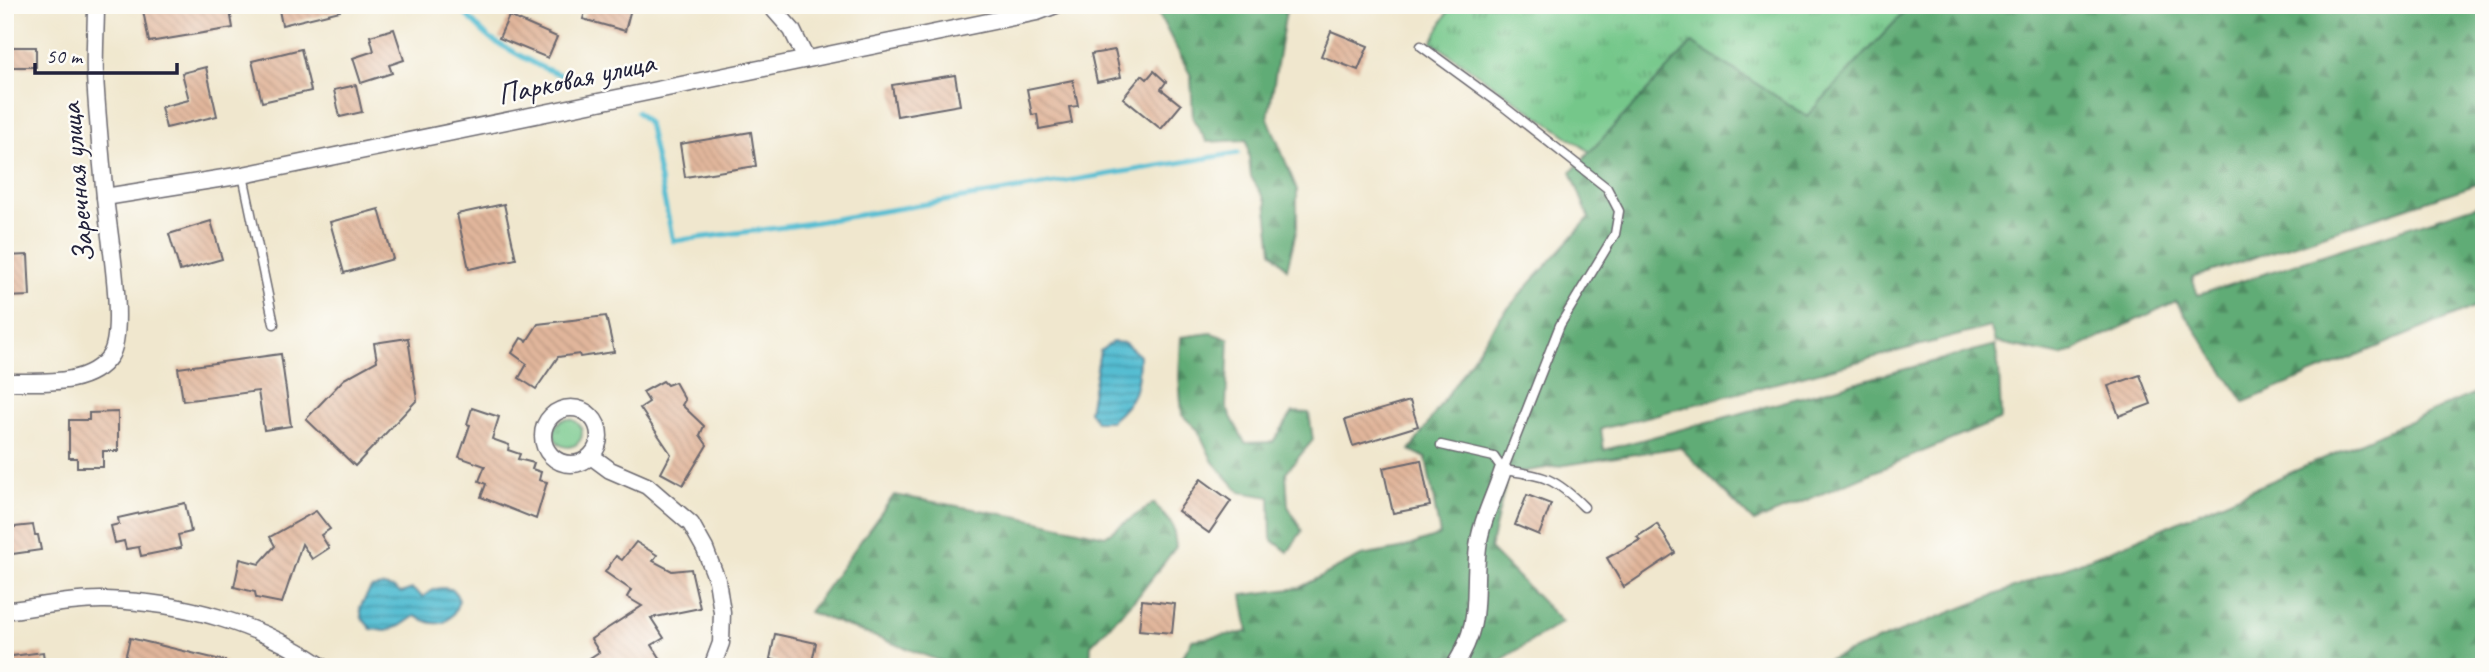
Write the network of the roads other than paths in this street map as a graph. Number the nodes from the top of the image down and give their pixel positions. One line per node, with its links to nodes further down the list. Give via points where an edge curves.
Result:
1 (96, 5): 7 (street, Заречная улица, via 95,74)
2 (770, 5): 5 (street, via 792,30)
3 (1056, 5): 5 (street, Парковая улица)
4 (1421, 46): 12 (lane, via 1607,188 1619,211 1615,234 1560,325)
5 (806, 59): 6 (street, Парковая улица)
6 (243, 175): 7 (street, Парковая улица); 8 (lane)
7 (104, 197): 9 (street, Заречная улица, via 116,305 110,355 92,372 71,379)
8 (274, 324)
9 (5, 383)
10 (1441, 445): 12 (lane, via 1494,457)
11 (591, 456): 16 (street, via 647,486 691,524 717,580 722,612 721,643)
12 (1503, 470): 13 (lane, via 1561,484); 17 (street, via 1478,547 1471,636)
13 (1584, 507)
14 (5, 611): 15 (street, via 104,600 161,604 207,613 265,634)
15 (323, 667)
16 (712, 667)
17 (1454, 667)

